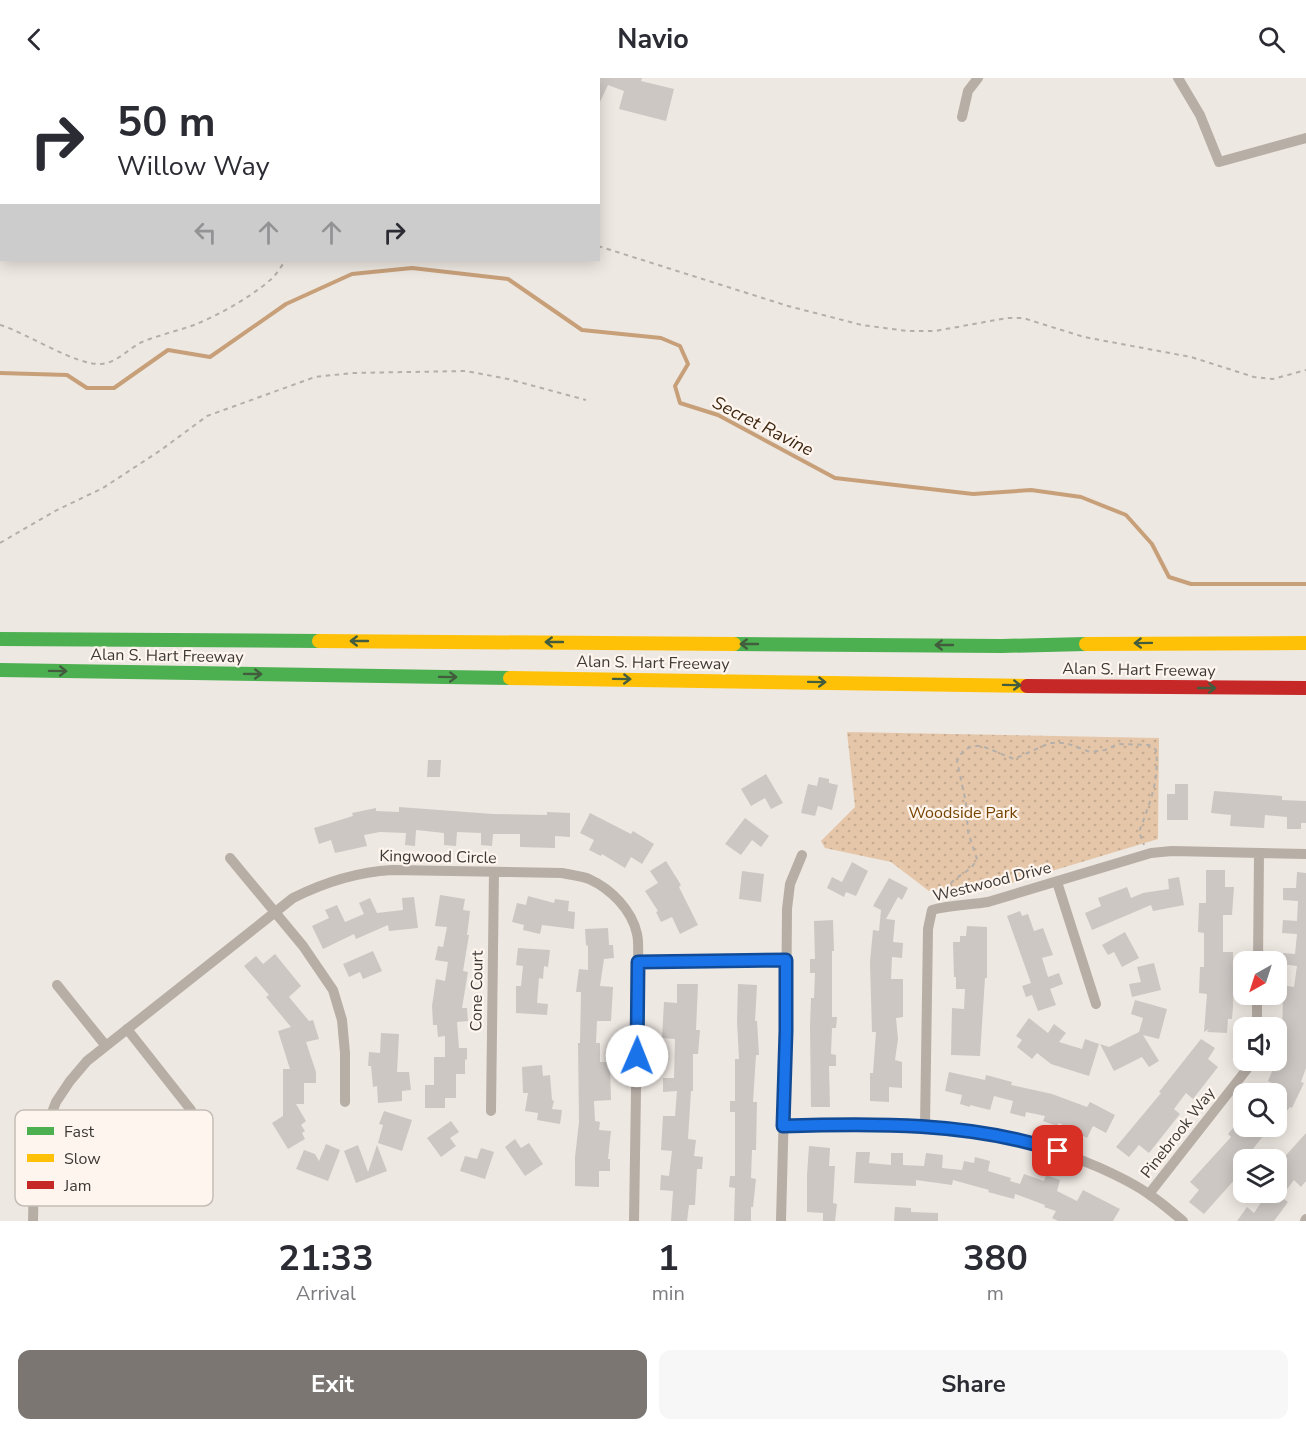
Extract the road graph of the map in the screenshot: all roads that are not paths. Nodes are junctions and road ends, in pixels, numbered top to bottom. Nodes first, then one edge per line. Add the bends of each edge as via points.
1 (978, 78) edge
2 (1178, 78) edge
3 (962, 117) dead end
4 (1306, 138) edge
5 (0, 639) edge
6 (1306, 643) edge
7 (0, 670) edge
8 (1306, 688) edge
9 (1259, 853) junction
10 (1306, 854) edge
11 (802, 855) dead end
12 (230, 858) dead end
13 (494, 872) junction
14 (1057, 882) junction
15 (275, 912) junction
16 (1258, 951) edge
17 (786, 960) junction
18 (638, 962) junction
19 (57, 984) dead end
20 (1096, 1004) dead end
21 (127, 1029) junction
22 (106, 1046) junction
23 (1245, 1071) edge
24 (345, 1102) dead end
25 (53, 1110) edge
26 (191, 1110) dead end
27 (491, 1111) dead end
28 (783, 1126) junction
29 (925, 1126) junction
30 (1149, 1194) junction
31 (33, 1206) edge
32 (33, 1221) edge
33 (634, 1221) edge
34 (781, 1221) edge
35 (1182, 1221) edge

1 - 3 street via 968,91
2 - 4 street via 1200,116 1219,162
6 -> 5 highway, Alan S. Hart Freeway via 1002,646
7 -> 8 highway, Alan S. Hart Freeway
9 - 10 street, Westwood Drive
9 - 14 street, Westwood Drive via 1151,853
9 - 16 street
11 - 17 street via 790,884
12 - 15 street
13 - 15 street, Kingwood Circle via 366,872 321,884
13 - 18 street, Kingwood Circle via 562,873 604,887 630,915 637,933
13 - 27 street, Cone Court
14 - 20 street
14 - 29 street, Westwood Drive via 988,902 932,910 928,929
15 - 21 street, Kingwood Circle
15 - 24 street via 333,990 342,1020
17 - 18 street
17 - 28 street
18 - 33 street, Kingwood Circle
19 - 22 street
21 - 22 street, Kingwood Circle
21 - 26 street
22 - 25 street, Kingwood Circle via 70,1081
23 - 30 street, Pinebrook Way
28 - 29 street
28 - 34 street
29 - 30 street via 1036,1144 1079,1158
30 - 35 street
31 - 32 street, Kingwood Circle

